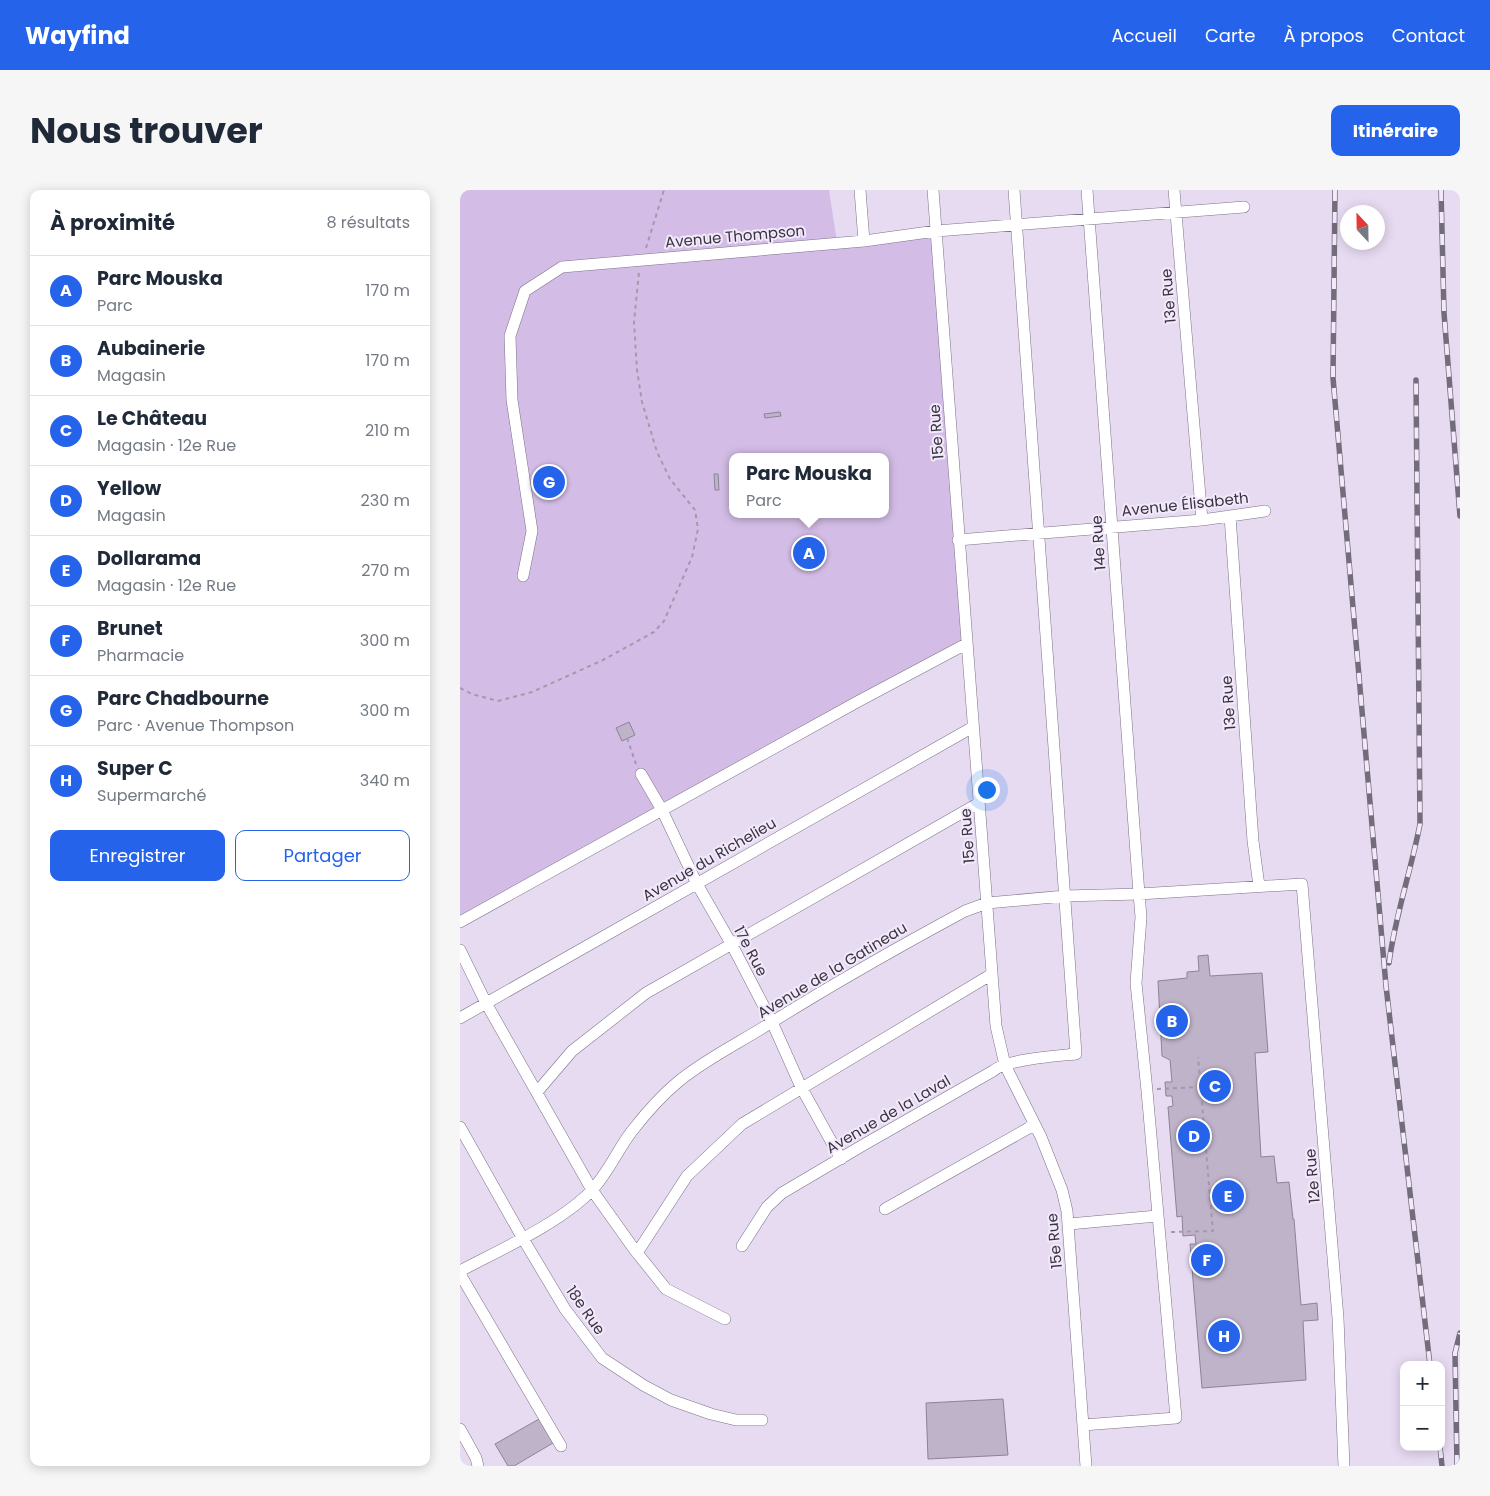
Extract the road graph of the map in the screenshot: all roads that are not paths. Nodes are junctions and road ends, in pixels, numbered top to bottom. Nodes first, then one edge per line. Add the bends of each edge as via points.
1 (860, 190) edge
2 (933, 190) edge
3 (1014, 190) edge
4 (1087, 190) edge
5 (1174, 190) edge
6 (1244, 208) dead end
7 (1176, 212) junction
8 (1089, 219) junction
9 (1016, 224) junction
10 (936, 231) junction
11 (864, 241) junction
12 (1265, 511) dead end
13 (1230, 516) junction
14 (1202, 520) junction
15 (1112, 527) junction
16 (1039, 533) junction
17 (958, 540) junction
18 (523, 576) dead end
19 (966, 644) junction
20 (973, 726) junction
21 (641, 774) dead end
22 (979, 803) junction
23 (662, 810) junction
24 (697, 884) junction
25 (1302, 884) joint
26 (1259, 886) junction
27 (1140, 894) junction
28 (1065, 896) junction
29 (987, 904) junction
30 (460, 922) edge
31 (732, 945) junction
32 (460, 950) edge
33 (992, 974) junction
34 (486, 1003) junction
35 (460, 1018) edge
36 (772, 1022) junction
37 (1005, 1065) junction
38 (801, 1087) junction
39 (536, 1092) junction
40 (1034, 1125) junction
41 (460, 1126) edge
42 (841, 1159) junction
43 (592, 1190) junction
44 (885, 1209) dead end
45 (1157, 1216) junction
46 (1069, 1224) junction
47 (522, 1237) junction
48 (742, 1246) dead end
49 (636, 1253) junction
50 (460, 1273) edge
51 (725, 1318) dead end
52 (762, 1420) dead end
53 (1083, 1425) junction
54 (460, 1429) edge
55 (561, 1446) dead end
56 (478, 1466) edge
57 (1086, 1466) edge
58 (1344, 1466) edge

1 - 11 street
2 - 10 street, 15e Rue
3 - 9 street
4 - 8 street, 14e Rue
5 - 7 street, 13e Rue
6 - 7 street, Avenue Thompson
7 - 8 street, Avenue Thompson
7 - 14 street, 13e Rue
8 - 9 street, Avenue Thompson
8 - 15 street, 14e Rue
9 - 10 street, Avenue Thompson
9 - 16 street
10 - 11 street, Avenue Thompson
10 - 17 street, 15e Rue
11 - 18 street, Avenue Thompson via 562,267 525,291 510,336 512,400 532,531
12 - 13 street, Avenue Élisabeth
13 - 14 street, Avenue Élisabeth
13 - 26 street, 13e Rue
14 - 15 street, Avenue Élisabeth
15 - 16 street, Avenue Élisabeth
15 - 27 street, 14e Rue
16 - 17 street, Avenue Élisabeth
16 - 28 street
17 - 19 street, 15e Rue
19 - 20 street, 15e Rue
19 - 23 street
20 - 22 street, 15e Rue
20 - 24 street, Avenue du Richelieu
21 - 23 street, 17e Rue
22 - 29 street, 15e Rue
22 - 31 street
23 - 24 street, 17e Rue
23 - 30 street
24 - 31 street, 17e Rue
24 - 34 street, Avenue du Richelieu
25 - 26 street, Avenue de la Gatineau
25 - 58 street, 12e Rue via 1338,1318
26 - 27 street, Avenue de la Gatineau
27 - 28 street, Avenue de la Gatineau
27 - 45 street, 14e Rue via 1136,983
28 - 29 street, Avenue de la Gatineau
28 - 37 street, Avenue de la Laval via 1076,1054
29 - 33 street, 15e Rue
29 - 36 street, Avenue de la Gatineau via 965,910 810,997
31 - 36 street, 17e Rue
31 - 39 street via 646,993 572,1052
32 - 34 street
33 - 37 street, 15e Rue via 996,1026
33 - 38 street
34 - 35 street, Avenue du Richelieu
34 - 39 street
36 - 38 street, 17e Rue
36 - 43 street, Avenue de la Gatineau via 704,1063 661,1097 632,1131
37 - 40 street, 15e Rue
37 - 42 street, Avenue de la Laval via 998,1066
38 - 42 street, 17e Rue
38 - 49 street via 742,1124 687,1176
39 - 43 street
40 - 44 street
40 - 46 street, 15e Rue via 1062,1190
41 - 47 street, 18e Rue
42 - 48 street, Avenue de la Laval via 782,1193 767,1207
43 - 47 street, Avenue de la Gatineau via 569,1210
43 - 49 street
45 - 46 street
45 - 53 street, 14e Rue via 1176,1418
46 - 53 street, 15e Rue
47 - 50 street, Avenue de la Gatineau
47 - 52 street, 18e Rue via 565,1310 602,1358 671,1400 736,1420
49 - 51 street via 666,1289
50 - 55 street
53 - 57 street, 15e Rue
54 - 56 street

